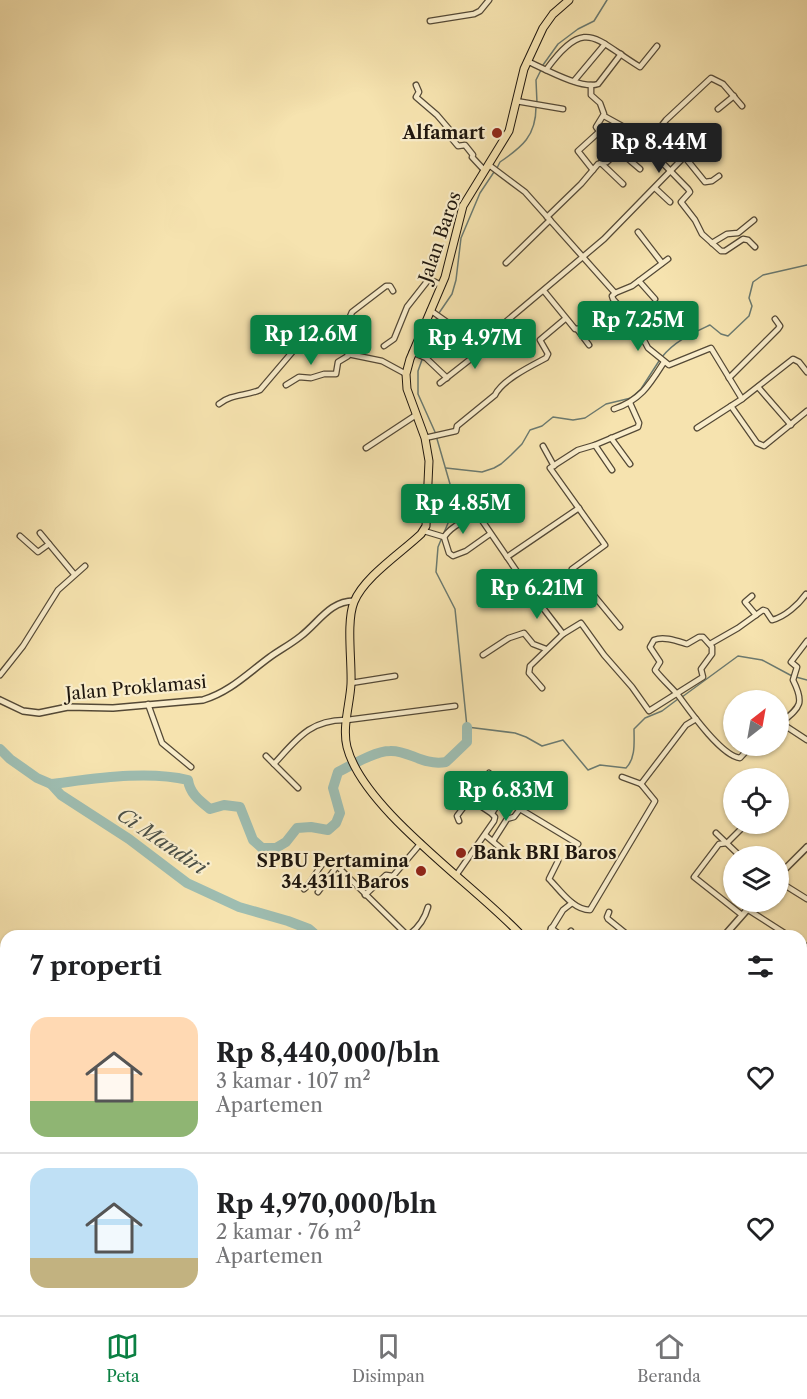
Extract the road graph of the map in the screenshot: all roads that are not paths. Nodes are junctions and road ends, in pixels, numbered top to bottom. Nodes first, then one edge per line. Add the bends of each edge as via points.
1 (489, 0) edge
2 (569, 0) edge
3 (430, 21) dead end
4 (605, 44) junction
5 (657, 46) dead end
6 (621, 54) junction
7 (527, 61) junction
8 (545, 69) junction
9 (574, 81) junction
10 (416, 85) dead end
11 (591, 85) junction
12 (734, 96) junction
13 (516, 101) junction
14 (742, 106) dead end
15 (563, 109) dead end
16 (718, 110) dead end
17 (604, 116) junction
18 (659, 129) junction
19 (599, 131) junction
20 (633, 137) junction
21 (646, 146) junction
22 (619, 151) junction
23 (685, 156) junction
24 (601, 163) junction
25 (489, 168) junction
26 (640, 169) dead end
27 (593, 170) junction
28 (672, 170) junction
29 (719, 176) dead end
30 (623, 184) dead end
31 (655, 188) junction
32 (670, 202) dead end
33 (548, 218) junction
34 (754, 220) dead end
35 (638, 232) dead end
36 (712, 243) junction
37 (755, 247) dead end
38 (583, 256) junction
39 (668, 259) dead end
40 (506, 263) dead end
41 (662, 263) junction
42 (639, 281) junction
43 (441, 285) junction
44 (393, 291) dead end
45 (544, 291) junction
46 (615, 292) junction
47 (655, 300) dead end
48 (432, 312) junction
49 (596, 318) dead end
50 (565, 319) junction
51 (775, 319) dead end
52 (577, 329) junction
53 (481, 341) junction
54 (341, 344) junction
55 (589, 345) dead end
56 (384, 346) dead end
57 (348, 354) junction
58 (418, 354) junction
59 (663, 360) junction
60 (807, 372) edge
61 (406, 374) junction
62 (447, 378) junction
63 (729, 378) junction
64 (440, 383) dead end
65 (286, 385) dead end
66 (758, 387) junction
67 (742, 399) junction
68 (219, 404) dead end
69 (630, 404) junction
70 (731, 406) junction
71 (614, 409) dead end
72 (807, 411) edge
73 (416, 415) junction
74 (791, 425) junction
75 (697, 428) dead end
76 (428, 438) junction
77 (611, 438) junction
78 (595, 445) junction
79 (543, 446) dead end
80 (366, 448) dead end
81 (630, 464) dead end
82 (554, 466) junction
83 (612, 470) dead end
84 (579, 508) junction
85 (424, 531) junction
86 (40, 533) dead end
87 (490, 534) junction
88 (20, 536) dead end
89 (442, 537) junction
90 (49, 544) junction
91 (507, 557) junction
92 (85, 566) dead end
93 (74, 574) junction
94 (806, 594) edge
95 (752, 596) dead end
96 (354, 601) junction
97 (756, 615) junction
98 (620, 627) dead end
99 (563, 633) junction
100 (807, 641) edge
101 (710, 644) junction
102 (546, 649) junction
103 (483, 655) dead end
104 (0, 675) edge
105 (395, 676) dead end
106 (351, 683) junction
107 (542, 688) dead end
108 (678, 696) junction
109 (0, 700) edge
110 (148, 704) junction
111 (455, 706) dead end
112 (789, 716) edge
113 (696, 719) junction
114 (347, 720) junction
115 (789, 729) edge
116 (807, 740) edge
117 (723, 747) edge
118 (266, 756) dead end
119 (274, 765) junction
120 (191, 767) dead end
121 (489, 773) dead end
122 (622, 777) dead end
123 (641, 784) junction
124 (449, 785) dead end
125 (298, 788) dead end
126 (507, 791) dead end
127 (470, 799) junction
128 (492, 813) junction
129 (459, 821) dead end
130 (716, 833) dead end
131 (735, 834) edge
132 (484, 835) junction
133 (493, 841) junction
134 (421, 843) junction
135 (726, 843) junction
136 (578, 844) dead end
137 (729, 846) edge
138 (807, 847) edge
139 (504, 851) dead end
140 (558, 861) dead end
141 (337, 866) junction
142 (789, 866) edge
143 (457, 874) junction
144 (789, 886) edge
145 (304, 889) dead end
146 (318, 892) dead end
147 (365, 895) junction
148 (807, 899) edge
149 (572, 903) junction
150 (428, 907) dead end
151 (609, 912) dead end
152 (744, 912) edge
153 (752, 912) edge
154 (742, 915) junction
155 (551, 928) joint
156 (403, 930) edge
157 (414, 930) edge
158 (516, 930) edge
159 (554, 930) edge
160 (620, 930) edge
161 (729, 930) edge
162 (780, 930) edge

1 - 3 street via 474,14
2 - 7 main road, Jalan Baros via 543,28
4 - 6 street
4 - 8 street via 588,36 578,37
4 - 9 street
5 - 6 street via 642,67
6 - 11 street via 598,84
7 - 8 street
7 - 13 main road, Jalan Baros
8 - 9 street
9 - 11 street
10 - 25 street via 416,97 444,123 458,147 465,145 472,157
11 - 17 street via 591,95 601,105
12 - 14 street
12 - 16 street
12 - 18 street via 711,78
13 - 15 street
13 - 25 main road, Jalan Baros via 508,131
17 - 19 street via 596,127
17 - 20 street via 623,126
18 - 21 street
18 - 23 street
19 - 22 street
19 - 27 street via 578,151
20 - 21 street
20 - 22 street
21 - 28 street
22 - 24 street
22 - 26 street
23 - 28 street
23 - 29 street via 705,182
24 - 27 street
24 - 30 street
25 - 33 street via 525,192
25 - 43 main road, Jalan Baros via 463,206
27 - 33 street
28 - 31 street
28 - 36 street via 690,190 681,202
31 - 32 street
31 - 38 street
33 - 38 street
33 - 40 street
34 - 36 street via 738,233
35 - 41 street
36 - 37 street via 724,252 743,239
38 - 45 street
38 - 46 street
39 - 41 street
41 - 42 street
42 - 46 street
42 - 47 street
43 - 48 main road, Jalan Baros
43 - 56 street via 429,279 407,307 394,339
44 - 54 street via 386,286 352,312
45 - 50 street
45 - 53 street
46 - 59 street via 613,298 636,325 648,348
48 - 53 street
48 - 58 main road, Jalan Baros
49 - 52 street
50 - 52 street
50 - 76 street via 540,340 548,354 546,358 499,388 456,431
51 - 63 street via 778,329
52 - 55 street
53 - 62 street via 477,354
54 - 57 street
54 - 68 street via 330,344 310,330 260,390 232,396
57 - 61 street via 382,361
57 - 65 street via 338,362 336,374 299,377
58 - 61 main road, Jalan Baros
58 - 62 street
59 - 63 street via 671,364 710,348
59 - 69 street via 644,391
60 - 66 street via 793,359
61 - 73 main road, Jalan Baros
62 - 64 street
63 - 67 street
66 - 67 street
66 - 74 street
67 - 70 street
69 - 71 street
69 - 77 street via 640,425
70 - 74 street via 760,445 768,444
70 - 75 street
72 - 74 street
73 - 76 main road, Jalan Baros
73 - 80 street
76 - 85 main road, Jalan Baros
77 - 78 street
77 - 81 street
78 - 82 street via 578,450
78 - 83 street
79 - 82 street
82 - 84 street via 550,468
84 - 91 street
84 - 98 street via 605,545 572,569
85 - 89 street
85 - 96 main road via 369,581
86 - 90 street
87 - 89 street via 477,518 453,527
87 - 89 street via 453,556
87 - 91 street
88 - 90 street via 39,552
90 - 93 street
91 - 99 street
92 - 93 street
93 - 104 street via 53,596
94 - 97 street via 775,620 765,610
95 - 97 street via 745,602
96 - 106 main road
96 - 110 street, Jalan Proklamasi via 336,604 300,636 214,697
97 - 101 street
99 - 102 street
99 - 108 street via 581,623 649,711
100 - 112 street via 791,662 797,667 793,680 800,704
101 - 108 street via 712,654 700,669 703,677
101 - 108 street via 702,636 687,644 660,637 652,642 651,651 660,660 656,672
102 - 103 street via 533,644 524,633
102 - 107 street via 529,668
105 - 106 street
106 - 114 main road
108 - 113 street
109 - 110 street, Jalan Proklamasi via 31,713 68,707
110 - 120 street via 162,743
111 - 114 street
113 - 117 street
113 - 123 street via 686,725
114 - 119 street via 315,725
114 - 134 main road via 346,744 359,776
115 - 116 street
118 - 119 street
119 - 125 street
121 - 127 street
122 - 123 street
123 - 149 street via 655,801 627,850 590,910
124 - 127 street
126 - 128 street
127 - 128 street
127 - 129 street via 457,818
128 - 132 street via 494,821
130 - 135 street
131 - 135 street
132 - 133 street
132 - 143 street
133 - 136 street via 506,820 521,809
133 - 139 street
134 - 143 main road
134 - 147 street via 393,876 386,875
135 - 137 street
135 - 154 street via 719,844 694,877
138 - 142 street
140 - 149 street via 549,879
141 - 145 street via 325,861
141 - 146 street
141 - 147 street
143 - 158 main road
144 - 148 street
147 - 156 street
149 - 155 street
150 - 157 street
151 - 160 street via 608,920
152 - 154 street
153 - 162 street
154 - 161 street
155 - 159 street

